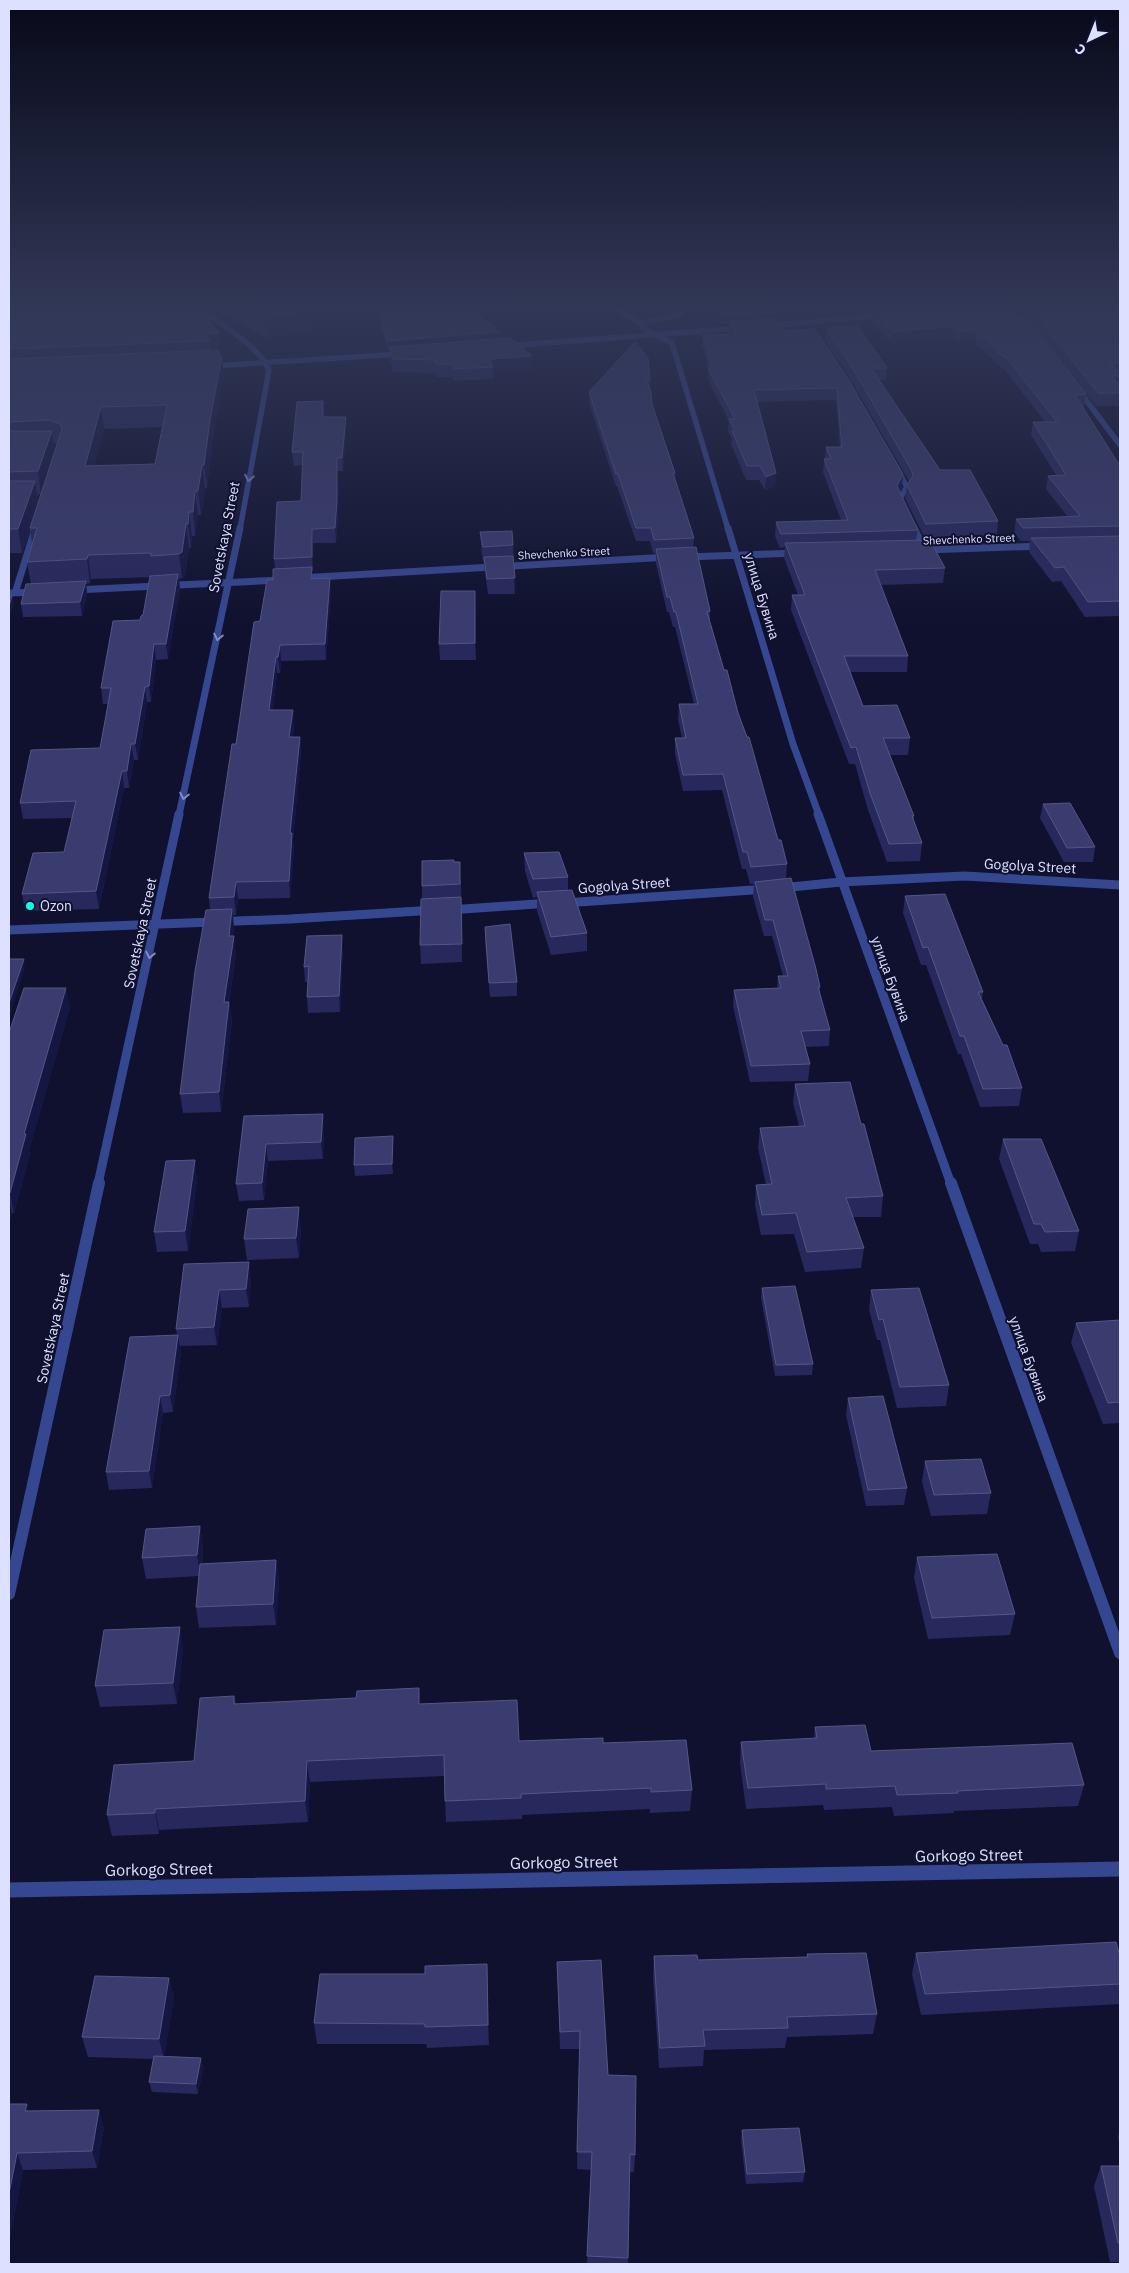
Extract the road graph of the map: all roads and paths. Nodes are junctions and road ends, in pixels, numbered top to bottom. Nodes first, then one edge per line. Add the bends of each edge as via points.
1 (261, 413) edge
2 (693, 413) edge
3 (1096, 413) edge
4 (1120, 445) edge
5 (893, 462) edge
6 (39, 518) edge
7 (1052, 546) edge
8 (916, 550) edge
9 (925, 550) junction
10 (801, 552) edge
11 (734, 554) junction
12 (286, 579) edge
13 (296, 579) edge
14 (230, 582) junction
15 (72, 590) edge
16 (43, 591) edge
17 (12, 593) edge
18 (841, 882) junction
19 (1120, 885) edge
20 (156, 924) junction
21 (9, 930) edge
22 (9, 1594) edge
23 (1120, 1653) edge
24 (1120, 1870) edge
25 (9, 1890) edge

1 -> 14 street, Sovetskaya Street
2 - 11 street, улица Бувина
3 - 4 street
5 - 9 street via 907,487 900,498
6 - 17 street
7 - 9 street, Shevchenko Street
8 - 9 street, Shevchenko Street
10 - 11 street, Shevchenko Street
11 - 13 street, Shevchenko Street
11 - 18 street, улица Бувина via 793,744
12 - 14 street
14 - 15 street
14 -> 20 street, Sovetskaya Street
16 - 17 street
18 - 19 street, Gogolya Street via 964,876
18 - 20 street, Gogolya Street via 732,892
18 - 23 street, улица Бувина
20 - 21 street, Gogolya Street
20 -> 22 street, Sovetskaya Street
24 - 25 street, Gorkogo Street

